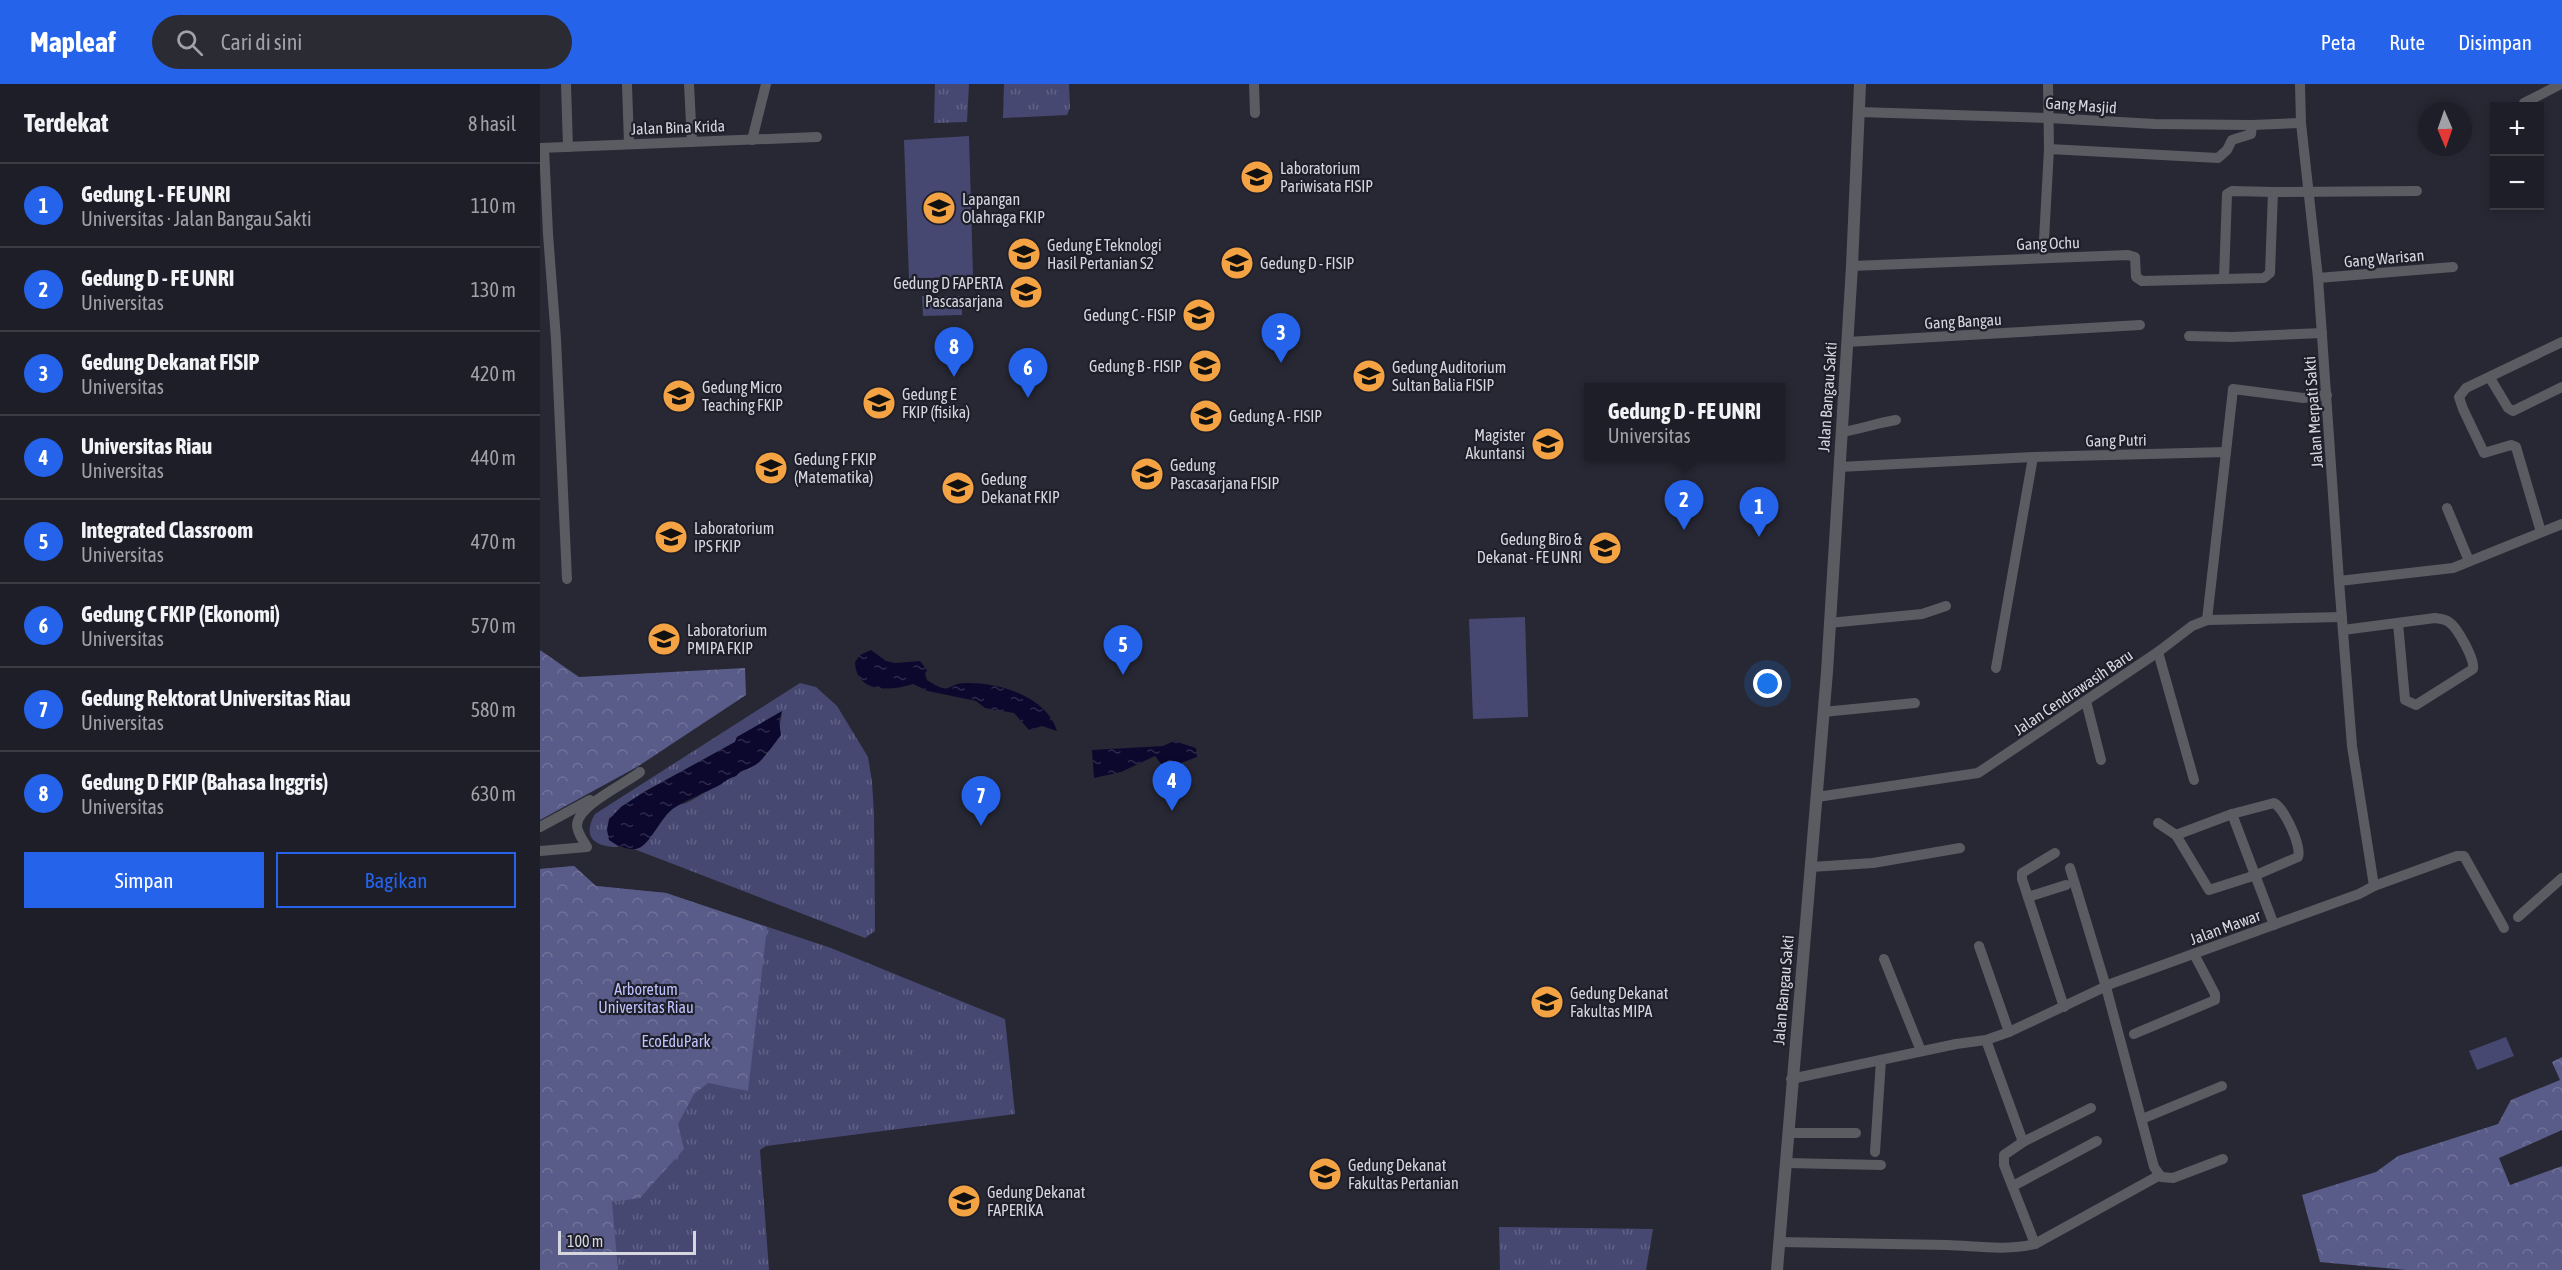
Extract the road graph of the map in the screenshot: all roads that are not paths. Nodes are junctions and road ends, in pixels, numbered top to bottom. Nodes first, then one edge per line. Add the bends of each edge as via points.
1 (566, 84) edge
2 (627, 84) edge
3 (689, 84) edge
4 (766, 84) edge
5 (1254, 84) edge
6 (1860, 84) edge
7 (2048, 84) edge
8 (2300, 84) edge
9 (2561, 84) edge
10 (2526, 102) edge
11 (1859, 112) junction
12 (1255, 113) dead end
13 (2049, 118) junction
14 (2301, 123) junction
15 (2252, 125) junction
16 (817, 137) dead end
17 (752, 140) junction
18 (692, 142) junction
19 (629, 144) junction
20 (568, 147) junction
21 (542, 148) edge
22 (2049, 149) junction
23 (2417, 191) dead end
24 (2273, 192) junction
25 (2308, 192) junction
26 (2043, 258) junction
27 (545, 260) edge
28 (1852, 266) junction
29 (2453, 267) dead end
30 (2318, 278) junction
31 (2224, 279) junction
32 (2140, 325) dead end
33 (2322, 333) junction
34 (2189, 336) dead end
35 (1847, 342) junction
36 (2562, 342) edge
37 (2490, 378) junction
38 (2562, 387) edge
39 (2327, 395) junction
40 (1896, 420) dead end
41 (1842, 432) junction
42 (2226, 452) junction
43 (2033, 457) junction
44 (1839, 467) junction
45 (2447, 508) dead end
46 (2562, 524) edge
47 (2541, 531) junction
48 (2469, 561) junction
49 (567, 579) dead end
50 (2339, 581) junction
51 (1946, 606) dead end
52 (2342, 617) junction
53 (2207, 620) junction
54 (1829, 623) junction
55 (2398, 623) junction
56 (2343, 630) junction
57 (2158, 652) junction
58 (1996, 669) dead end
59 (2086, 701) junction
60 (1915, 704) dead end
61 (1823, 712) junction
62 (2101, 760) dead end
63 (2194, 780) dead end
64 (1817, 796) junction
65 (2232, 814) junction
66 (2158, 823) dead end
67 (540, 827) edge
68 (2176, 835) junction
69 (1960, 848) dead end
70 (540, 852) edge
71 (2055, 853) dead end
72 (1810, 867) junction
73 (2070, 868) dead end
74 (2256, 875) junction
75 (2562, 878) edge
76 (2066, 885) dead end
77 (2374, 886) junction
78 (2028, 897) junction
79 (2518, 917) dead end
80 (2274, 925) junction
81 (2504, 928) dead end
82 (1979, 946) dead end
83 (2194, 954) junction
84 (1884, 959) dead end
85 (2106, 987) junction
86 (2064, 1006) junction
87 (2009, 1032) junction
88 (2134, 1034) dead end
89 (1986, 1040) junction
90 (1921, 1051) junction
91 (1881, 1060) junction
92 (1791, 1079) junction
93 (2222, 1086) dead end
94 (2091, 1108) dead end
95 (2142, 1119) junction
96 (1789, 1133) junction
97 (1856, 1133) dead end
98 (2097, 1141) dead end
99 (2023, 1142) junction
100 (1875, 1152) dead end
101 (2223, 1159) dead end
102 (1786, 1163) junction
103 (1881, 1165) dead end
104 (2160, 1175) junction
105 (2013, 1186) junction
106 (1779, 1242) junction
107 (2035, 1244) junction
108 (1777, 1270) edge

1 - 20 street
2 - 19 street
3 - 18 street
4 - 17 street
5 - 12 street
6 - 11 street, Jalan Bangau Sakti
7 - 13 street
8 - 14 street, Jalan Merpati Sakti
9 - 10 street
11 - 13 street, Gang Masjid
11 - 28 street, Jalan Bangau Sakti
13 - 15 street, Gang Masjid via 2105,123
13 - 22 street
14 - 15 street, Gang Masjid
14 - 25 street, Jalan Merpati Sakti
15 - 22 street via 2251,134 2232,140 2218,158
16 - 17 street, Jalan Bina Krida
17 - 18 street, Jalan Bina Krida
18 - 19 street, Jalan Bina Krida
19 - 20 street, Jalan Bina Krida
20 - 21 street, Jalan Bina Krida
21 - 27 street
22 - 26 street
23 - 25 street
24 - 25 street
24 - 31 street via 2268,277
24 - 31 street via 2227,194
25 - 30 street, Jalan Merpati Sakti
26 - 28 street, Gang Ochu
26 - 31 street, Gang Ochu via 2128,255 2135,257 2136,277 2142,281
27 - 49 street via 556,339
28 - 35 street, Jalan Bangau Sakti
29 - 30 street, Gang Warisan
30 - 33 street, Jalan Merpati Sakti
32 - 35 street, Gang Bangau
33 - 34 street
33 - 39 street, Jalan Merpati Sakti
35 - 41 street, Jalan Bangau Sakti
36 - 37 street
37 - 38 street via 2513,411
37 - 47 street via 2460,394 2463,409 2481,451 2516,447
39 - 42 street via 2303,398 2233,389
39 - 50 street, Jalan Merpati Sakti
40 - 41 street
41 - 44 street, Jalan Bangau Sakti
42 - 43 street, Gang Putri
42 - 53 street
43 - 44 street, Gang Putri
43 - 58 street
44 - 54 street, Jalan Bangau Sakti
45 - 48 street
46 - 47 street
47 - 48 street
48 - 50 street via 2431,572
50 - 52 street
51 - 54 street via 1922,614
52 - 53 street, Jalan Cendrawasih Baru
52 - 56 street
53 - 57 street, Jalan Cendrawasih Baru via 2192,626
54 - 61 street, Jalan Bangau Sakti
55 - 55 street via 2435,618 2452,624 2474,663 2473,669 2416,705 2405,700
55 - 56 street
56 - 77 street via 2352,746
57 - 59 street, Jalan Cendrawasih Baru
57 - 63 street
59 - 62 street
59 - 64 street, Jalan Cendrawasih Baru via 1978,772
60 - 61 street
61 - 64 street, Jalan Bangau Sakti
64 - 72 street, Jalan Bangau Sakti
65 - 68 street
65 - 74 street
65 - 74 street via 2277,804 2300,848 2296,859
66 - 68 street
67 - 70 street via 640,772 581,814 578,829 586,847
68 - 74 street via 2209,890
69 - 72 street via 1873,863
71 - 78 street via 2022,873
72 - 92 street, Jalan Bangau Sakti
73 - 85 street
74 - 80 street
75 - 79 street
76 - 78 street
77 - 80 street, Jalan Mawar
77 - 81 street, Jalan Mawar via 2464,856
78 - 86 street
80 - 83 street, Jalan Mawar
82 - 87 street
83 - 85 street, Jalan Mawar
83 - 88 street via 2215,1000
84 - 90 street
85 - 86 street, Jalan Mawar
85 - 95 street
86 - 87 street, Jalan Mawar
87 - 89 street, Jalan Mawar
89 - 90 street, Jalan Mawar
89 - 99 street
90 - 91 street, Jalan Mawar
91 - 92 street, Jalan Mawar
91 - 100 street
92 - 96 street, Jalan Bangau Sakti
93 - 95 street
94 - 99 street
95 - 104 street via 2154,1167
96 - 97 street
96 - 102 street, Jalan Bangau Sakti
98 - 105 street
99 - 105 street via 2003,1157
101 - 104 street via 2173,1178
102 - 103 street
102 - 106 street, Jalan Bangau Sakti
104 - 107 street
105 - 107 street
106 - 107 street via 1984,1249
106 - 108 street, Jalan Bangau Sakti

